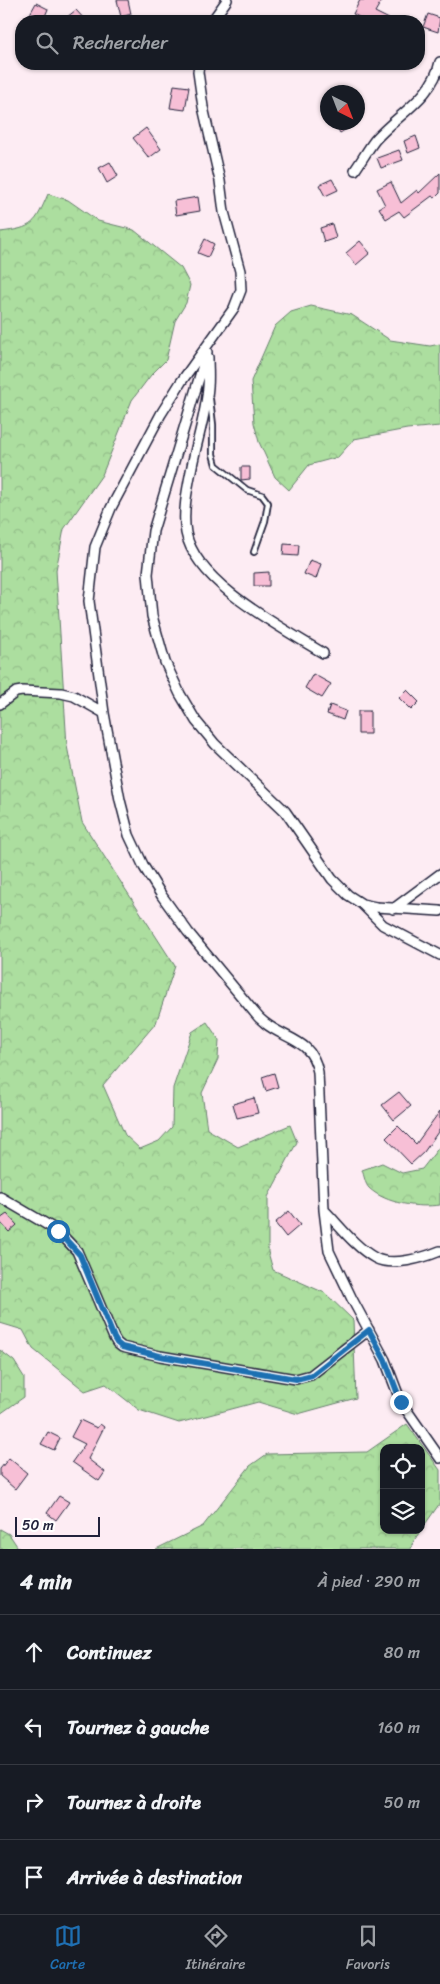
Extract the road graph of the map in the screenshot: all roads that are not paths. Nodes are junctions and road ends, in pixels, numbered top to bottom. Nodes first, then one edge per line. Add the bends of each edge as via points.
1 (227, 0) edge
2 (216, 15) edge
3 (440, 62) edge
4 (198, 70) edge
5 (355, 170) dead end
6 (208, 347) junction
7 (208, 388) junction
8 (254, 552) dead end
9 (323, 653) dead end
10 (0, 704) edge
11 (104, 713) junction
12 (440, 874) edge
13 (362, 904) junction
14 (393, 908) junction
15 (440, 911) edge
16 (440, 955) edge
17 (0, 1197) edge
18 (324, 1210) junction
19 (440, 1251) edge
20 (369, 1330) junction
21 (440, 1458) edge

1 - 2 street
3 - 5 street via 428,89 375,140
4 - 6 street via 224,212 240,271 241,290 234,308
6 - 7 street
6 - 11 street via 161,414 111,508 95,548 90,601
6 - 13 street via 152,531 148,574 152,616 165,662 196,721 215,744 285,811 332,879 348,896
7 - 8 lane via 216,466 268,503
7 - 9 street via 186,506 186,533 192,549 224,589
10 - 11 street via 22,690 61,693 74,696
11 - 18 street via 125,822 144,867 188,932 254,1012 265,1023 299,1042 316,1062
12 - 14 street
13 - 14 street
13 - 16 street via 383,925
14 - 15 street
17 - 20 street via 58,1231 77,1251 114,1338 122,1347 296,1379 312,1375
18 - 19 street via 376,1258 397,1261
18 - 20 street via 329,1251
20 - 21 street via 401,1402

